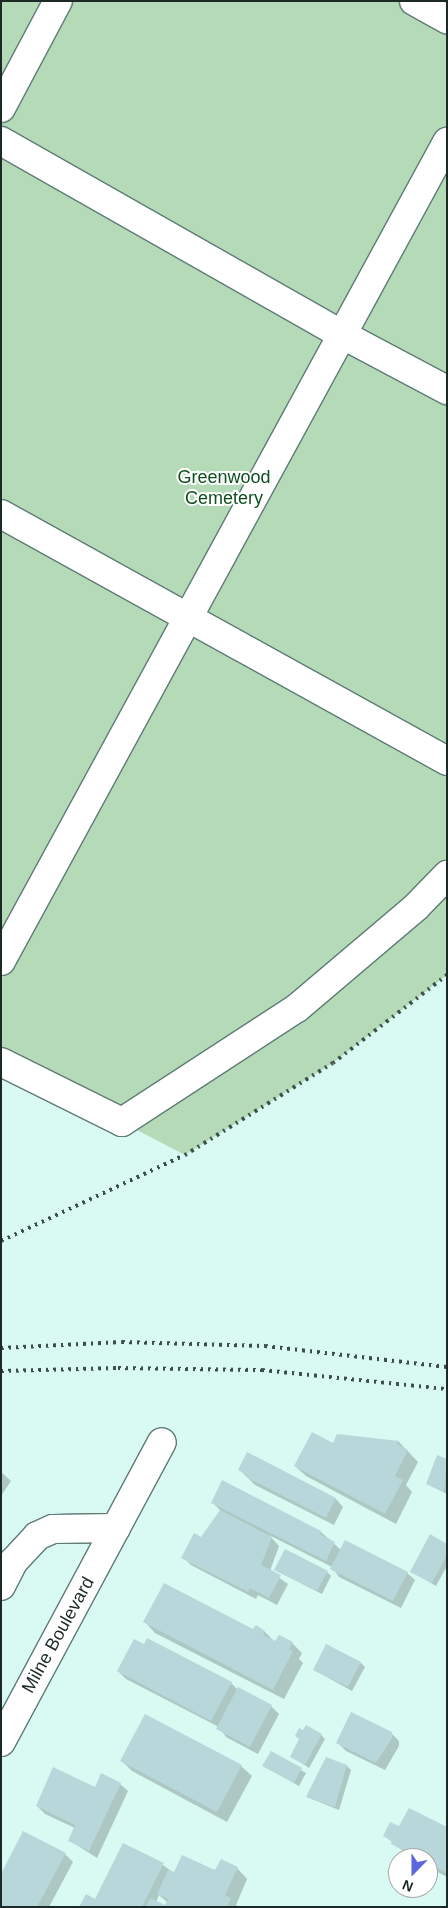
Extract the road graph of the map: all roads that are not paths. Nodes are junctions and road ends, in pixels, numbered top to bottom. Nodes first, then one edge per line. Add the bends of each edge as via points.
1 (58, 1) edge
2 (414, 1) edge
3 (447, 19) edge
4 (1, 108) edge
5 (1, 141) edge
6 (447, 142) edge
7 (343, 336) junction
8 (447, 390) edge
9 (1, 514) edge
10 (191, 618) junction
11 (447, 761) edge
12 (447, 875) edge
13 (1, 961) edge
14 (1, 1062) edge
15 (162, 1442) dead end
16 (116, 1528) junction
17 (1, 1586) edge
18 (1, 1742) edge

1 - 4 street
2 - 3 street
5 - 7 street
6 - 7 street
7 - 8 street
7 - 10 street
9 - 10 street
10 - 11 street
10 - 13 street
12 - 14 street via 416,907 297,1008 122,1122
15 - 16 street, Milne Boulevard
16 - 17 street via 52,1528 37,1536 14,1562
16 - 18 street, Milne Boulevard

